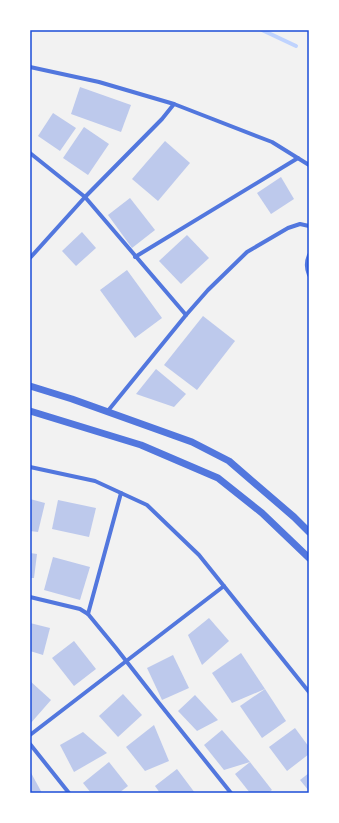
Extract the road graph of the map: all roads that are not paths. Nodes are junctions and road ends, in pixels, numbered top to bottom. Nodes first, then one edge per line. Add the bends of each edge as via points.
1 (30, 67) edge
2 (174, 104) junction
3 (30, 153) edge
4 (298, 158) junction
5 (309, 165) edge
6 (85, 197) junction
7 (309, 226) edge
8 (309, 255) edge
9 (135, 256) junction
10 (30, 258) edge
11 (309, 275) edge
12 (186, 315) junction
13 (30, 386) edge
14 (30, 411) edge
15 (107, 412) junction
16 (30, 467) edge
17 (121, 493) junction
18 (309, 532) edge
19 (309, 558) edge
20 (224, 586) junction
21 (30, 597) edge
22 (88, 614) junction
23 (127, 661) junction
24 (309, 692) edge
25 (30, 736) edge
26 (30, 744) edge
27 (69, 793) edge
28 (231, 793) edge

1 - 2 street via 99,82
2 - 4 street via 272,142
2 - 6 street
3 - 6 street
4 - 5 street
4 - 9 street
6 - 9 street
6 - 10 street
7 - 12 street via 300,224 288,228 246,252
8 - 11 street via 306,262
9 - 12 street
12 - 15 street
13 - 15 street
14 - 19 street via 141,445 218,478 262,513
15 - 18 street via 192,442 229,461
16 - 17 street via 95,481
17 - 20 street via 147,505 199,555
17 - 22 street
20 - 23 street
20 - 24 street
21 - 22 street via 80,609
22 - 23 street
23 - 25 street
23 - 28 street
26 - 27 street

